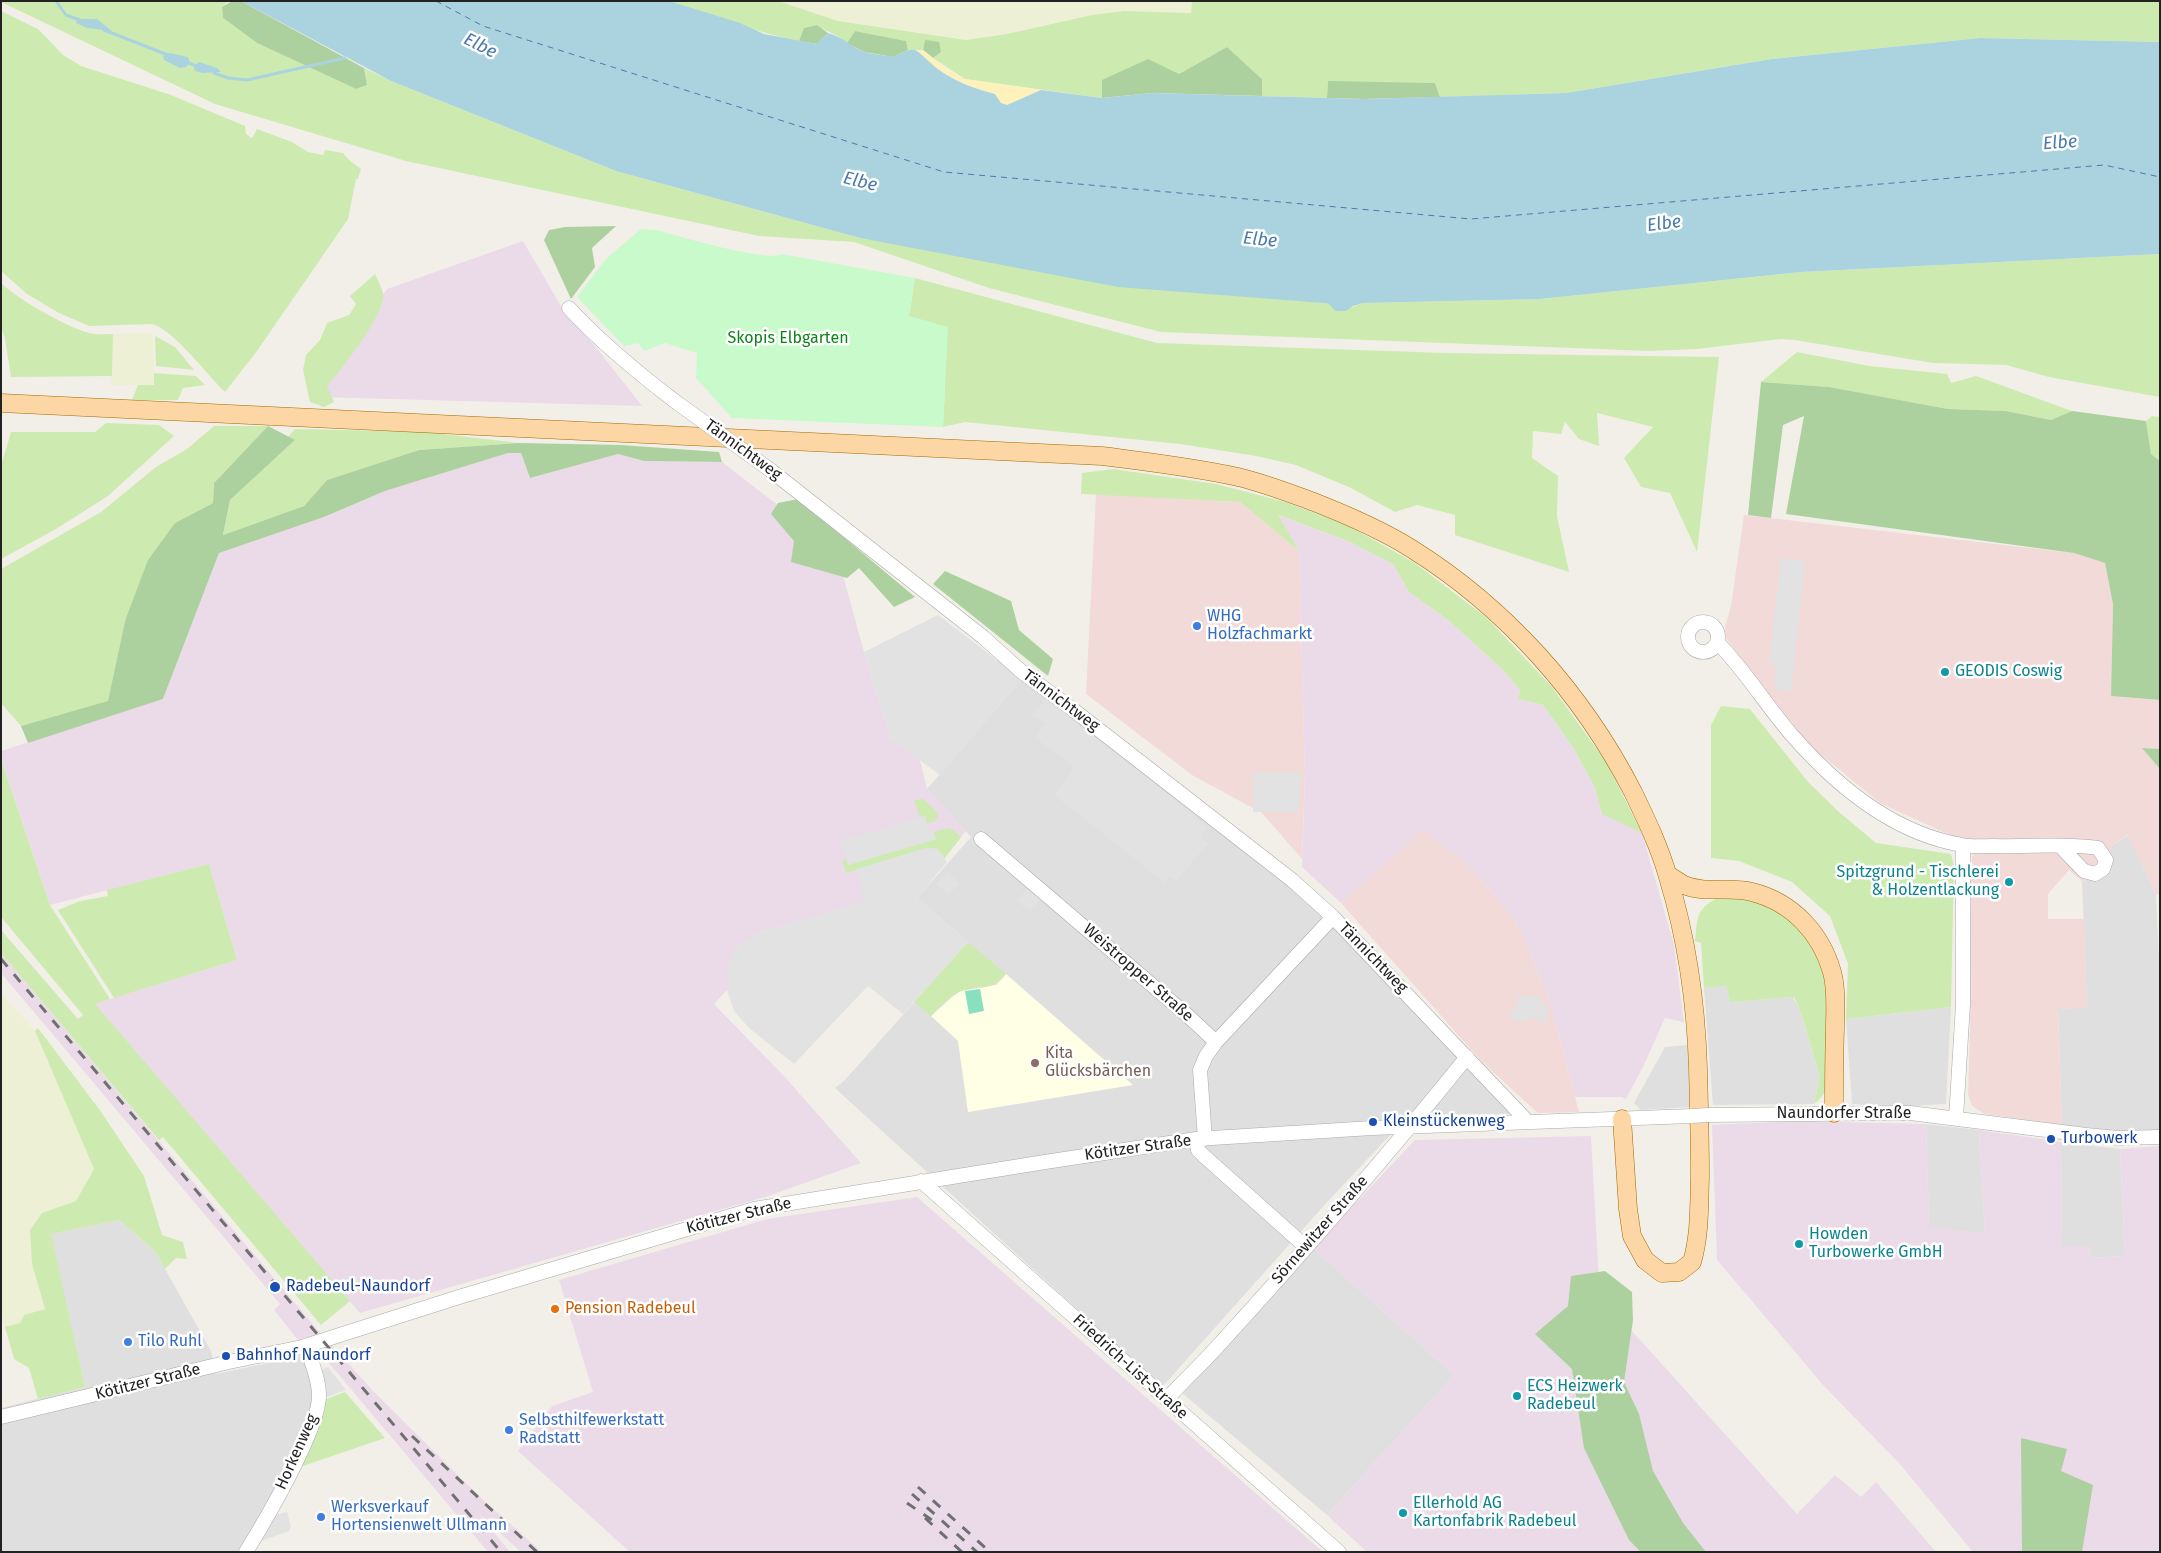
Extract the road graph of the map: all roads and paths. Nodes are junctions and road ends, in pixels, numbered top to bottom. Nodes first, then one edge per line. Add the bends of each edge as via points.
1 (569, 308) dead end
2 (4, 403) edge
3 (1717, 642) dead end
4 (981, 839) dead end
5 (1963, 846) junction
6 (2060, 846) dead end
7 (1668, 875) junction
8 (1333, 918) junction
9 (1216, 1042) junction
10 (1467, 1057) junction
11 (1834, 1114) junction
12 (1956, 1118) junction
13 (1622, 1119) junction
14 (1528, 1122) junction
15 (1409, 1128) junction
16 (2160, 1137) edge
17 (1201, 1139) junction
18 (921, 1181) junction
19 (1306, 1248) junction
20 (306, 1346) junction
21 (1167, 1399) junction
22 (1, 1417) edge
23 (246, 1552) edge
24 (1340, 1552) edge

1 - 8 street, Tännichtweg, bridge via 641,376 769,469 1022,672 1292,880
2 - 7 main road via 1102,456 1239,477 1341,513 1411,548 1470,590 1528,643 1578,701 1615,757 1645,817
3 - 5 street via 1735,660 1791,734 1858,800 1889,820
4 - 9 street, Weistropper Straße
5 - 6 street
5 - 12 street via 1964,1004
7 - 11 main road via 1685,885 1705,890 1733,889 1770,898 1805,922 1821,944 1832,973 1835,1003
7 - 13 main road via 1691,973 1697,1040 1699,1222 1692,1262 1679,1272 1662,1273 1644,1260 1632,1236
8 - 9 street
8 - 10 street, Tännichtweg
9 - 17 street via 1200,1070
10 - 14 street, Tännichtweg
10 - 15 street, Sörnewitzer Straße
11 - 12 street, Naundorfer Straße
11 - 13 street, Naundorfer Straße, bridge via 1708,1114
12 - 16 street, Naundorfer Straße via 2118,1138
13 - 14 street, Naundorfer Straße
14 - 15 street, Kötitzer Straße
15 - 17 street, Kötitzer Straße
15 - 19 street, Sörnewitzer Straße
17 - 18 street, Kötitzer Straße
17 - 19 street via 1198,1150
18 - 20 street, Kötitzer Straße via 754,1209
18 - 21 street, Friedrich-List-Straße
19 - 21 street, Sörnewitzer Straße
20 - 22 street, Kötitzer Straße
20 - 23 street, Horkenweg via 320,1396 313,1424
21 - 24 street, Friedrich-List-Straße

